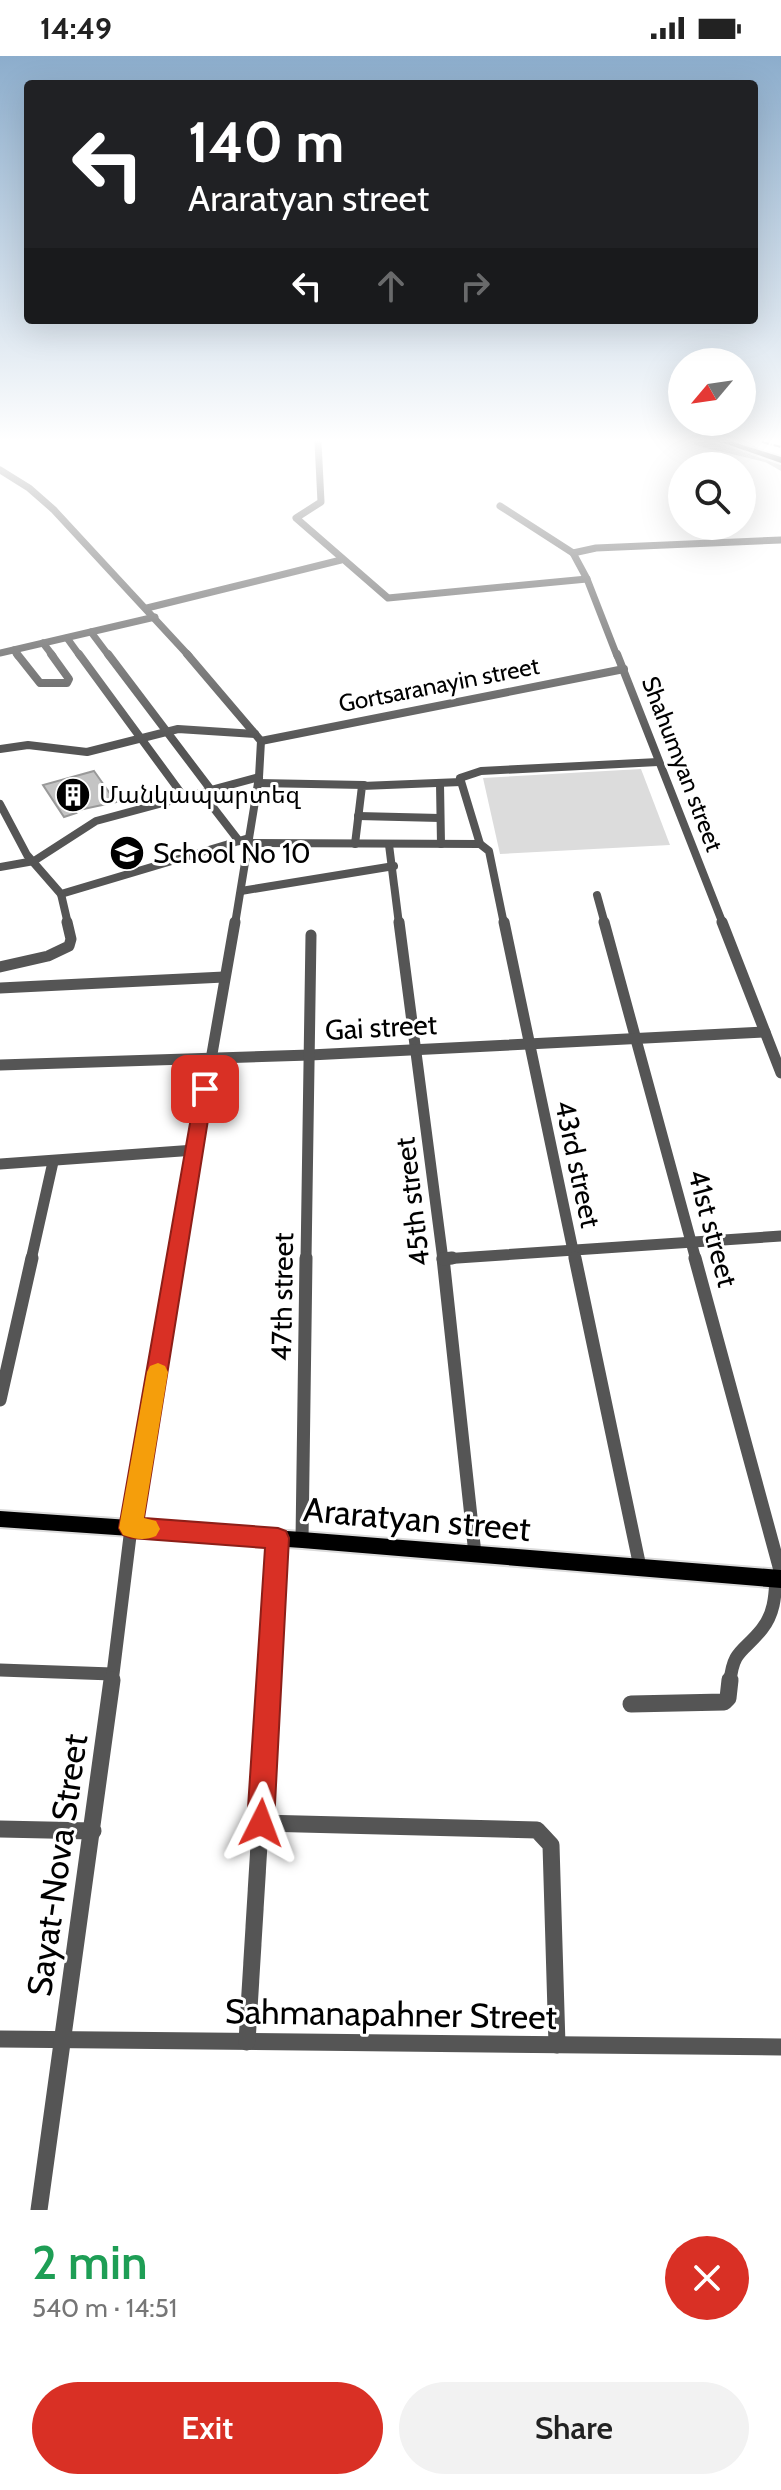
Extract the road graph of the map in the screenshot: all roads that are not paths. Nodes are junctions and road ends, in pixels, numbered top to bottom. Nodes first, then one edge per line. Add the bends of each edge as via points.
1 (85, 543) edge
2 (322, 543) edge
3 (557, 543) edge
4 (723, 543) edge
5 (573, 553) junction
6 (341, 560) junction
7 (587, 579) junction
8 (147, 608) junction
9 (155, 617) junction
10 (91, 632) junction
11 (67, 638) junction
12 (43, 643) junction
13 (14, 650) junction
14 (0, 653) edge
15 (624, 669) junction
16 (132, 686) junction
17 (107, 692) junction
18 (167, 732) junction
19 (258, 738) junction
20 (142, 740) junction
21 (0, 749) edge
22 (658, 762) junction
23 (259, 780) junction
24 (460, 780) junction
25 (440, 784) junction
26 (364, 785) junction
27 (206, 791) junction
28 (184, 797) junction
29 (0, 804) edge
30 (358, 816) junction
31 (440, 818) junction
32 (245, 841) junction
33 (355, 844) junction
34 (441, 844) junction
35 (480, 844) junction
36 (389, 845) junction
37 (34, 861) junction
38 (394, 866) junction
39 (0, 867) edge
40 (241, 891) junction
41 (61, 894) junction
42 (597, 895) dead end
43 (311, 935) dead end
44 (0, 967) edge
45 (224, 977) junction
46 (0, 988) edge
47 (765, 1032) junction
48 (635, 1038) junction
49 (528, 1044) junction
50 (417, 1048) junction
51 (310, 1055) junction
52 (209, 1059) junction
53 (0, 1065) edge
54 (781, 1073) edge
55 (195, 1150) junction
56 (53, 1162) junction
57 (0, 1164) edge
58 (781, 1236) edge
59 (693, 1243) junction
60 (572, 1252) junction
61 (443, 1259) junction
62 (1, 1396) edge
63 (0, 1519) edge
64 (131, 1528) junction
65 (278, 1538) junction
66 (302, 1540) junction
67 (475, 1554) junction
68 (640, 1567) junction
69 (779, 1577) edge
70 (0, 1670) edge
71 (112, 1674) junction
72 (631, 1704) dead end
73 (261, 1823) junction
74 (0, 1829) edge
75 (93, 1831) junction
76 (0, 2039) edge
77 (63, 2041) junction
78 (247, 2042) junction
79 (557, 2045) junction
80 (781, 2047) edge
81 (39, 2210) edge

1 - 8 street
2 - 6 street
3 - 5 street, Shahumyan street
4 - 5 street
5 - 7 street, Shahumyan street
6 - 7 street via 388,598
6 - 8 street
7 - 15 street, Shahumyan street
8 - 9 street
9 - 10 street
9 - 19 street
10 - 11 street
10 - 16 street
11 - 12 street
11 - 17 street
12 - 13 street
12 - 13 street via 67,683 39,685
13 - 14 street
15 - 19 street, Gortsaranayin street
15 - 22 street, Shahumyan street
16 - 17 street
16 - 18 street
17 - 20 street
18 - 19 street, Gortsaranayin street via 193,729
18 - 20 street, Gortsaranayin street
18 - 27 street
19 - 23 street
20 - 21 street, Gortsaranayin street via 77,753 28,745
20 - 28 street
22 - 24 street via 481,771
22 - 47 street, Shahumyan street
23 - 26 street
23 - 27 street
23 - 32 street
24 - 25 street
24 - 35 street, 43rd street
25 - 26 street
25 - 31 street
26 - 30 street
27 - 28 street
27 - 32 street
28 - 37 street via 96,821
29 - 37 street
30 - 31 street
30 - 33 street
31 - 34 street
32 - 33 street
32 - 40 street
32 - 41 street
33 - 36 street
34 - 35 street
34 - 36 street
35 - 49 street, 43rd street via 489,851
36 - 38 street, 45th street
37 - 39 street
37 - 41 street
38 - 40 street
38 - 50 street, 45th street
40 - 45 street
41 - 44 street via 69,946
42 - 48 street, 41st street
43 - 51 street, 47th street
45 - 46 street
45 - 52 street
47 - 48 street, Gai street
47 - 54 street, Shahumyan street
48 - 49 street, Gai street
48 - 59 street, 41st street
49 - 50 street, Gai street
49 - 60 street, 43rd street
50 - 51 street, Gai street
50 - 61 street, 45th street
51 - 52 street, Gai street
51 - 66 street, 47th street
52 - 53 street, Gai street
52 - 55 street
55 - 56 street
55 - 64 street
56 - 57 street
56 - 62 street
58 - 59 street
59 - 60 street
59 - 69 street, 41st street
60 - 61 street
60 - 68 street, 43rd street
61 - 67 street, 45th street
63 - 64 main road, Araratyan street
64 - 65 main road, Araratyan street
64 - 71 street, Sayat-Nova Street
65 - 66 main road, Araratyan street
65 - 73 street
66 - 67 main road, Araratyan street
67 - 68 main road, Araratyan street
68 - 69 main road, Araratyan street
69 - 72 street via 764,1627 732,1660 724,1702
70 - 71 street
71 - 75 street, Sayat-Nova Street
73 - 78 street
73 - 79 street via 537,1830 551,1845
74 - 75 street
75 - 77 street, Sayat-Nova Street
76 - 77 street, Sahmanapahner Street
77 - 78 street, Sahmanapahner Street
77 - 81 street, Sayat-Nova Street
78 - 79 street, Sahmanapahner Street
79 - 80 street, Sahmanapahner Street

